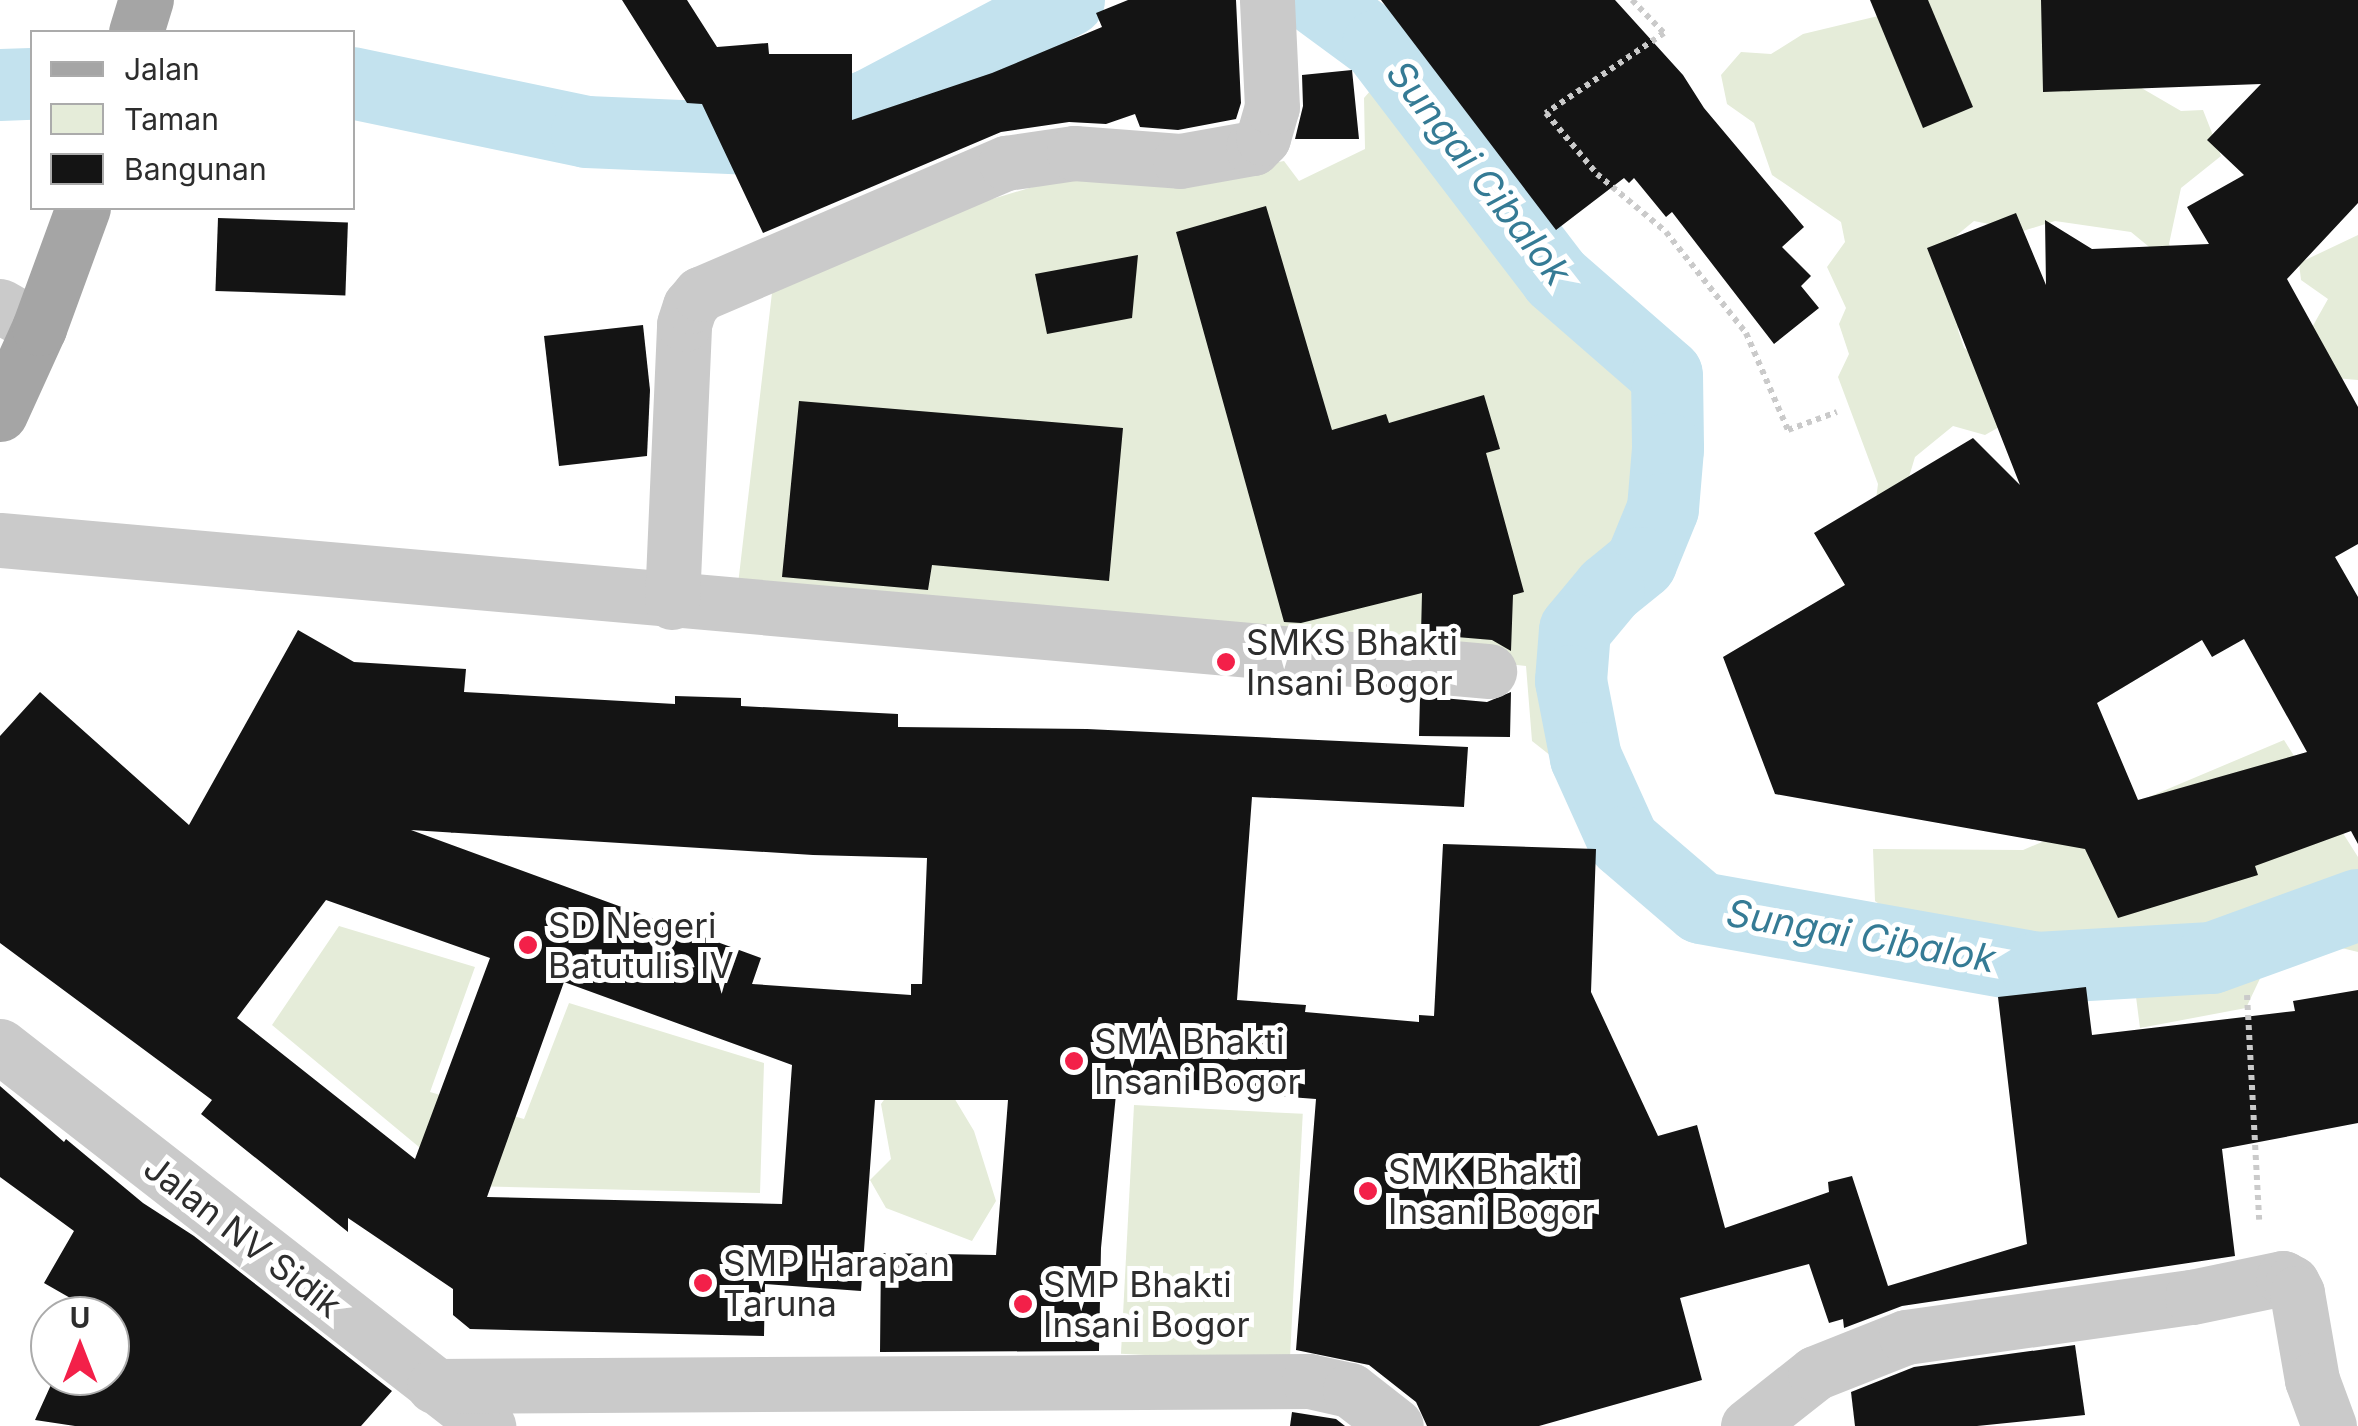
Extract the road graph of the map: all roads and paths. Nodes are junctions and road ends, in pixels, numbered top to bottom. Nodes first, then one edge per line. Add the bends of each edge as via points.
1 (1267, 0) edge
2 (1632, 0) edge
3 (82, 210) edge
4 (20, 317) edge
5 (1837, 412) dead end
6 (0, 414) edge
7 (0, 540) edge
8 (672, 602) junction
9 (1489, 671) dead end
10 (2247, 995) dead end
11 (0, 1046) edge
12 (2262, 1282) junction
13 (434, 1386) junction
14 (488, 1426) edge
15 (1396, 1426) edge
16 (1748, 1426) edge
17 (2329, 1426) edge

1 - 8 street via 1272,108 1253,148 1180,161 1074,153 1006,163 700,294 684,324
2 - 5 path via 1664,33 1546,113 1597,174 1666,232 1746,333 1788,430
3 - 4 main road
4 - 6 main road
7 - 8 street
8 - 9 street
10 - 12 path
11 - 13 street, Jalan NV Sidik
12 - 16 street via 1906,1337 1816,1373
12 - 17 street via 2292,1283
13 - 14 street, Jalan NV Sidik
13 - 15 street via 1309,1381 1350,1390

